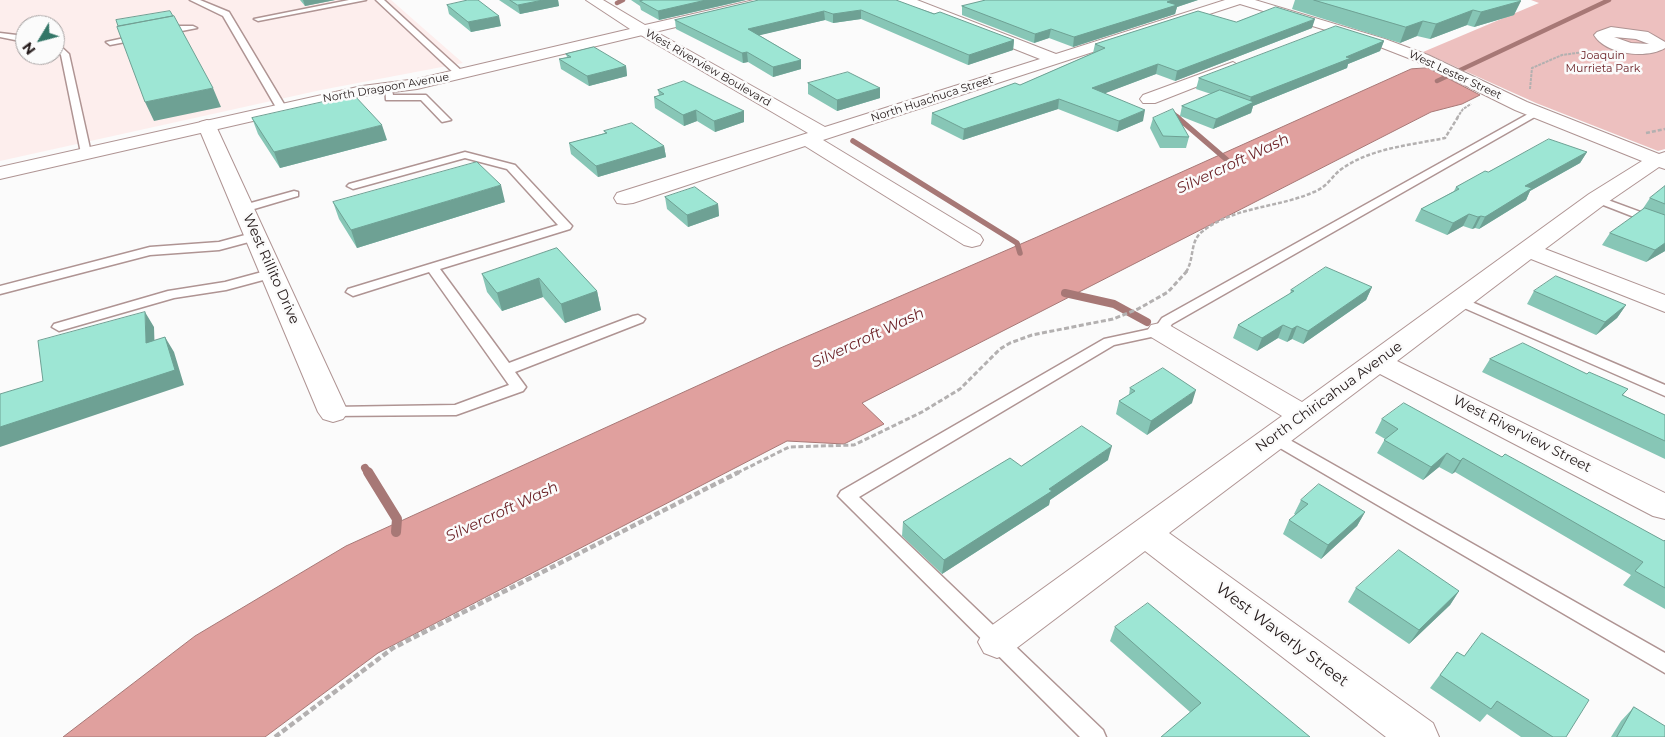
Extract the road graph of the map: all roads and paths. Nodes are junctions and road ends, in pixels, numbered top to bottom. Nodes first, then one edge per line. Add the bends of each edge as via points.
1 (194, 0) edge
2 (362, 0) edge
3 (380, 0) edge
4 (593, 0) edge
5 (772, 0) edge
6 (904, 0) edge
7 (1239, 0) edge
8 (942, 2) dead end
9 (923, 7) junction
10 (258, 19) dead end
11 (1658, 25) dead end
12 (192, 28) dead end
13 (1332, 28) junction
14 (644, 31) junction
15 (0, 35) edge
16 (1638, 35) dead end
17 (15, 37) edge
18 (1305, 39) edge
19 (110, 42) dead end
20 (1597, 51) dead end
21 (65, 54) edge
22 (1055, 59) junction
23 (1250, 60) edge
24 (460, 74) junction
25 (388, 87) junction
26 (1506, 98) junction
27 (1148, 99) dead end
28 (282, 109) junction
29 (1537, 112) junction
30 (446, 120) dead end
31 (207, 126) junction
32 (815, 137) junction
33 (86, 153) junction
34 (1662, 160) edge
35 (0, 173) edge
36 (353, 186) dead end
37 (294, 194) dead end
38 (625, 198) dead end
39 (1597, 199) junction
40 (244, 208) junction
41 (1665, 225) edge
42 (256, 236) junction
43 (972, 240) dead end
44 (1528, 250) junction
45 (432, 267) junction
46 (273, 273) junction
47 (0, 290) edge
48 (353, 292) dead end
49 (1460, 301) junction
50 (1665, 304) edge
51 (638, 319) dead end
52 (59, 327) dead end
53 (1160, 332) junction
54 (1378, 362) junction
55 (505, 370) junction
56 (1665, 391) edge
57 (333, 412) joint
58 (1303, 415) junction
59 (1274, 437) junction
60 (1665, 507) edge
61 (1145, 533) junction
62 (997, 642) junction
63 (1665, 664) edge
64 (275, 737) edge
65 (1095, 737) edge
66 (1418, 737) edge

1 - 28 lane via 226,14
2 - 10 lane
3 - 24 lane
4 - 14 street, West Riverview Boulevard
5 - 14 street, North Dragoon Avenue
6 - 9 street
7 - 13 street, West Lester Street
7 - 22 street, North Huachuca Street
8 - 9 street
9 - 22 street
11 - 16 street
12 - 19 lane
13 - 18 street
13 - 26 street, West Lester Street via 1380,42
14 - 24 street, North Dragoon Avenue
14 - 32 street, West Riverview Boulevard
15 - 17 lane
20 - 26 path via 1578,51 1551,58 1532,68 1531,88
21 - 33 lane
22 - 32 street, North Huachuca Street
23 - 27 street
24 - 25 street, North Dragoon Avenue
25 - 28 street, North Dragoon Avenue
25 - 30 lane via 389,98 423,97
26 - 29 street, West Lester Street
26 - 64 path via 1485,100 1463,109 1445,138 1367,155 1341,169 1330,183 1315,192 1252,208 1217,222 1201,232 1193,243 1192,263 1182,279 1168,292 1138,309 1010,343 960,389 922,412 854,445 789,447 393,648
28 - 31 street, North Dragoon Avenue
29 - 34 street, West Lester Street
29 - 53 lane via 1167,321
31 - 33 street, North Dragoon Avenue
31 - 40 street, West Rillito Drive
32 - 38 street, North Huachuca Street
32 - 43 street, West Riverview Boulevard
33 - 35 street, North Dragoon Avenue
34 - 39 street, North Chiricahua Avenue
36 - 45 lane via 465,155 511,167 566,226
37 - 40 lane
39 - 41 lane
39 - 44 street, North Chiricahua Avenue
40 - 42 street, West Rillito Drive
42 - 46 street, West Rillito Drive
42 - 47 lane via 219,246 150,251
44 - 49 street, North Chiricahua Avenue
44 - 50 street
45 - 48 lane
45 - 55 lane
46 - 52 lane via 226,286 173,294
46 - 57 street, West Rillito Drive
49 - 54 street, North Chiricahua Avenue
49 - 56 lane
51 - 55 lane
53 - 58 street
53 - 62 lane via 1108,342 847,496
54 - 58 street, North Chiricahua Avenue
54 - 60 street, West Riverview Street
55 - 57 lane via 518,387 456,410
58 - 59 street, North Chiricahua Avenue
59 - 61 street, North Chiricahua Avenue
59 - 63 lane
61 - 62 street, North Chiricahua Avenue
61 - 66 street, West Waverly Street
62 - 65 lane

